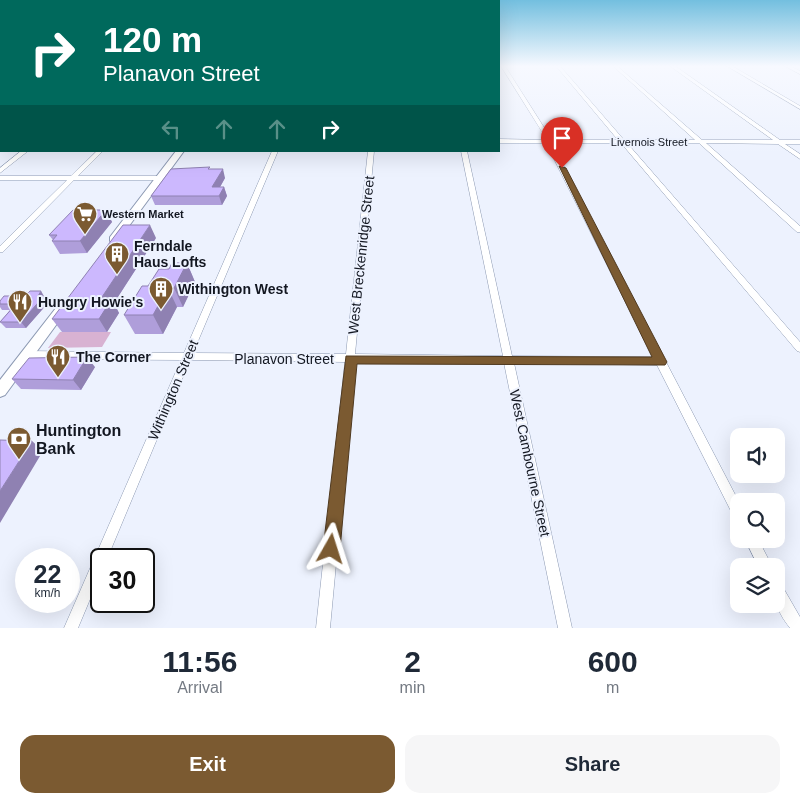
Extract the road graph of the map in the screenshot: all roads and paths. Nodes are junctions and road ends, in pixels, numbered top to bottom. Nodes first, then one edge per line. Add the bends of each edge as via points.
1 (521, 95) edge
2 (583, 95) edge
3 (648, 95) edge
4 (713, 95) edge
5 (779, 95) edge
6 (800, 108) edge
7 (500, 141) edge
8 (779, 142) junction
9 (800, 142) edge
10 (551, 144) junction
11 (624, 144) junction
12 (703, 144) junction
13 (500, 146) edge
14 (785, 146) junction
15 (800, 146) edge
16 (23, 152) edge
17 (99, 152) edge
18 (179, 152) edge
19 (275, 152) edge
20 (371, 152) edge
21 (464, 152) edge
22 (800, 157) edge
23 (0, 171) edge
24 (0, 178) edge
25 (73, 178) junction
26 (160, 178) junction
27 (800, 230) edge
28 (107, 249) edge
29 (0, 250) edge
30 (73, 294) edge
31 (800, 348) edge
32 (27, 355) junction
33 (186, 358) junction
34 (351, 359) junction
35 (508, 360) junction
36 (660, 362) junction
37 (0, 391) edge
38 (730, 498) edge
39 (785, 606) edge
40 (71, 628) edge
41 (323, 628) edge
42 (565, 628) edge
43 (799, 628) edge

1 - 10 street
2 - 11 street
3 - 12 street
4 - 8 street
5 - 6 street
7 - 10 street, Livernois Street
8 - 9 street, Livernois Street
8 - 12 street, Livernois Street
8 - 14 street
10 - 11 street, Livernois Street
10 - 13 street, Livernois Street
10 - 36 street
11 - 12 street, Livernois Street
11 - 31 street
12 - 14 street, Livernois Street
12 - 27 street
14 - 15 street, Livernois Street
14 - 22 street
16 - 23 street
17 - 25 street
18 - 26 main road
19 - 33 street, Withington Street
20 - 34 street, West Breckenridge Street
21 - 35 street, West Cambourne Street
24 - 25 street
25 - 26 street
25 - 29 street
26 - 28 main road
30 - 32 main road
32 - 33 street, Planavon Street
32 - 37 main road
33 - 34 street, Planavon Street
33 - 40 street, Withington Street
34 - 35 street, Planavon Street
34 - 41 street, West Breckenridge Street
35 - 36 street, Planavon Street
35 - 42 street, West Cambourne Street
36 - 38 street
39 - 43 street

